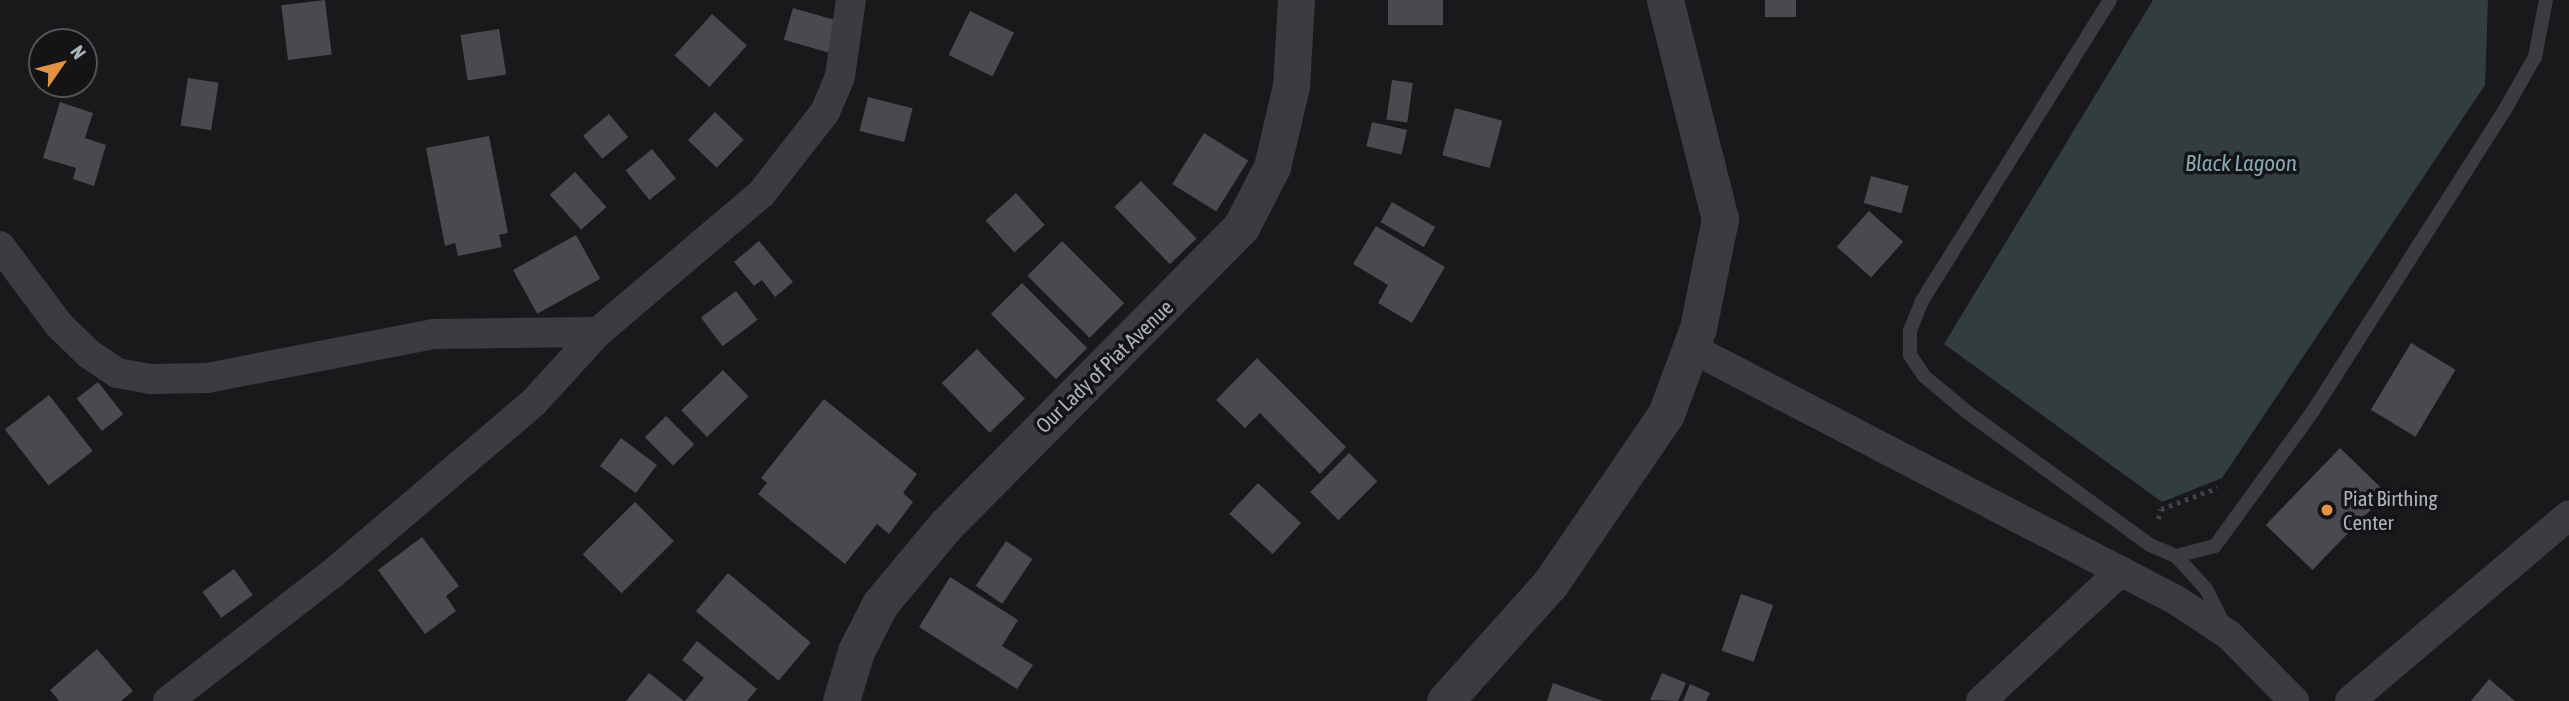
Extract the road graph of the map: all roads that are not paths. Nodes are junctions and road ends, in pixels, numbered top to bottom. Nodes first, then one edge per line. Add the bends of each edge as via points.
1 (851, 0) edge
2 (1296, 0) edge
3 (1665, 0) edge
4 (2110, 0) edge
5 (2546, 0) edge
6 (0, 246) edge
7 (598, 331) junction
8 (1691, 348) junction
9 (2569, 515) edge
10 (2176, 556) junction
11 (2121, 571) junction
12 (2229, 635) junction
13 (168, 701) edge
14 (841, 701) edge
15 (1445, 701) edge
16 (1981, 701) edge
17 (2294, 701) edge
18 (2350, 701) edge

1 - 7 street via 839,76 809,139 761,194
2 - 14 street, Our Lady of Piat Avenue via 1292,86 1275,153 1241,227 945,526 880,604 856,651
3 - 8 street via 1720,219 1710,292
4 - 10 lane via 1922,301 1910,331 1910,355 1924,376 1967,412 2150,545
5 - 10 lane via 2535,57 2313,411 2222,538 2197,555
6 - 7 street via 59,325 89,354 117,373 150,379 207,378 434,334
7 - 13 street via 534,402 332,574
8 - 11 street
8 - 15 street via 1666,414 1550,584
9 - 18 street
10 - 12 lane via 2206,589
11 - 12 street
11 - 16 street
12 - 17 street

